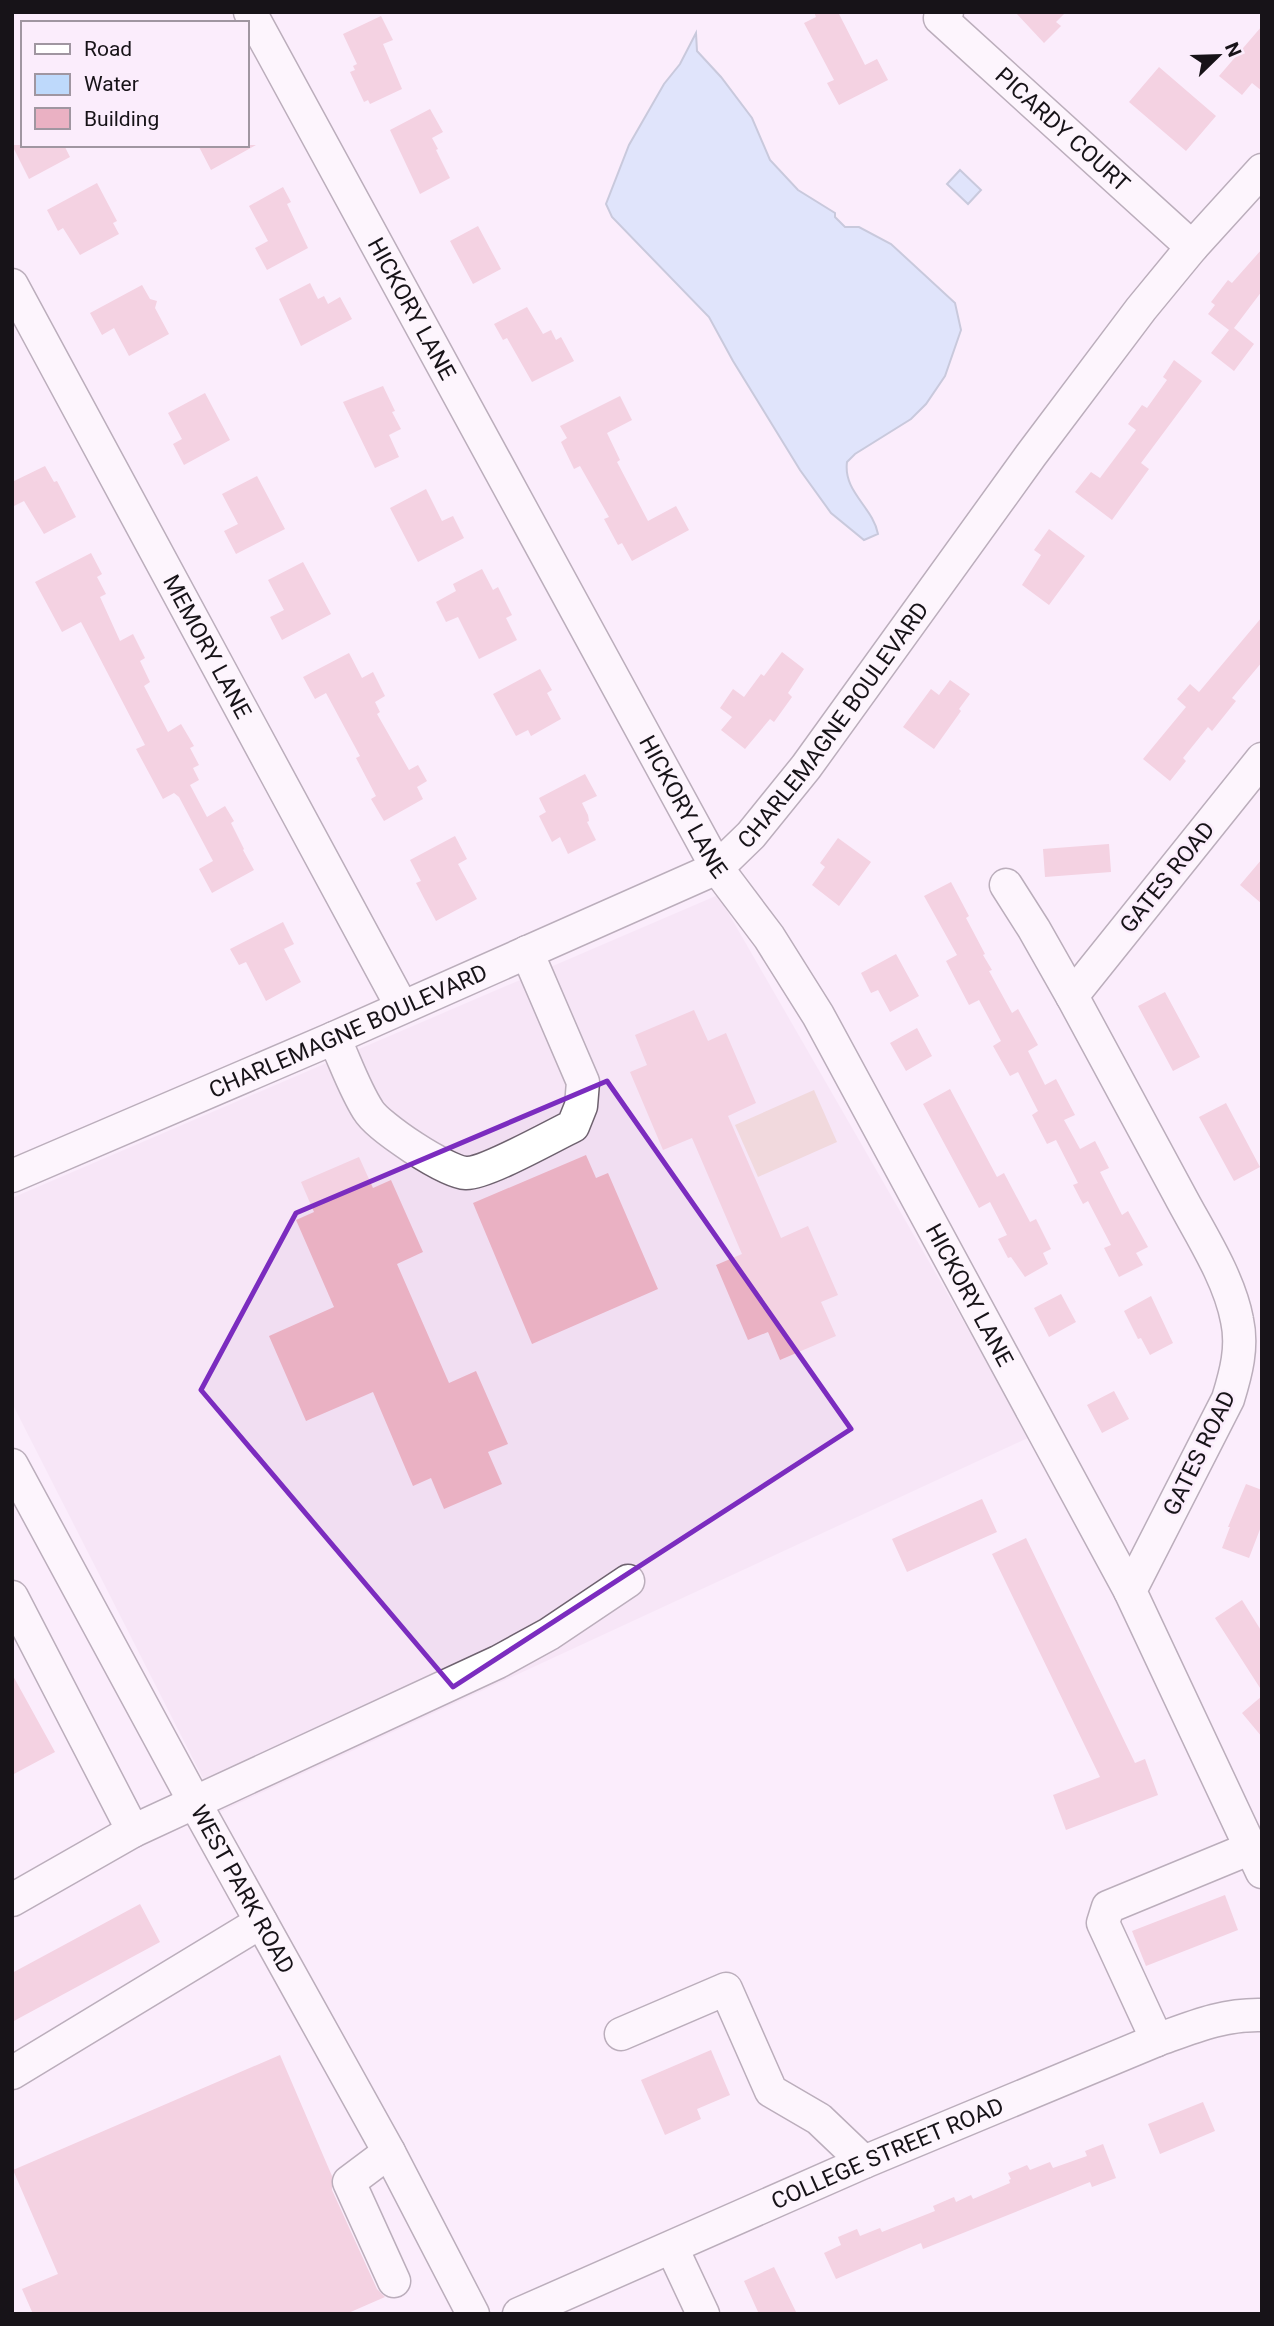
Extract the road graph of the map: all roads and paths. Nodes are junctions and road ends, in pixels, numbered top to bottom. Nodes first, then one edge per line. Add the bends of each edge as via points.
1 (250, 12) edge
2 (947, 12) edge
3 (1262, 170) edge
4 (1192, 247) junction
5 (12, 285) edge
6 (1262, 759) edge
7 (717, 868) junction
8 (1006, 885) dead end
9 (527, 952) junction
10 (1072, 996) junction
11 (402, 1007) junction
12 (334, 1038) junction
13 (12, 1176) edge
14 (1249, 1369) edge
15 (12, 1465) edge
16 (628, 1581) dead end
17 (1130, 1591) junction
18 (12, 1597) edge
19 (195, 1803) junction
20 (133, 1831) junction
21 (1256, 1860) edge
22 (12, 1900) edge
23 (261, 1922) junction
24 (1262, 2015) edge
25 (621, 2034) dead end
26 (1157, 2040) junction
27 (12, 2073) edge
28 (389, 2152) junction
29 (864, 2162) junction
30 (672, 2248) junction
31 (394, 2281) dead end
32 (473, 2314) edge
33 (519, 2314) edge
34 (703, 2314) edge

1 - 7 street, HICKORY LANE
2 - 4 street, PICARDY COURT via 940,18
3 - 4 street, CHARLEMAGNE BOULEVARD
4 - 7 street, CHARLEMAGNE BOULEVARD via 1031,455 806,767 751,835
5 - 11 street, MEMORY LANE
6 - 10 street, GATES ROAD
7 - 9 street, CHARLEMAGNE BOULEVARD
7 - 17 street, HICKORY LANE via 769,937 817,1015
8 - 10 street, GATES ROAD
9 - 11 street, CHARLEMAGNE BOULEVARD
9 - 12 street via 583,1082 581,1106 573,1126 485,1169 467,1173 448,1169 369,1113
10 - 14 street, GATES ROAD via 1208,1248 1230,1295
11 - 12 street, CHARLEMAGNE BOULEVARD
12 - 13 street, CHARLEMAGNE BOULEVARD
14 - 17 street, GATES ROAD via 1228,1399
15 - 19 street, WEST PARK ROAD
16 - 19 street via 498,1662
17 - 21 street
18 - 20 street
19 - 20 street
19 - 23 street, WEST PARK ROAD
20 - 22 street
21 - 26 street via 1108,1907 1103,1923
23 - 27 street
23 - 28 street, WEST PARK ROAD
24 - 26 street, COLLEGE STREET ROAD via 1238,2015
25 - 29 street via 726,1989 771,2091 819,2119
26 - 29 street, COLLEGE STREET ROAD
28 - 31 street via 349,2182
28 - 32 street, WEST PARK ROAD
29 - 30 street, COLLEGE STREET ROAD
30 - 33 street, COLLEGE STREET ROAD
30 - 34 street

